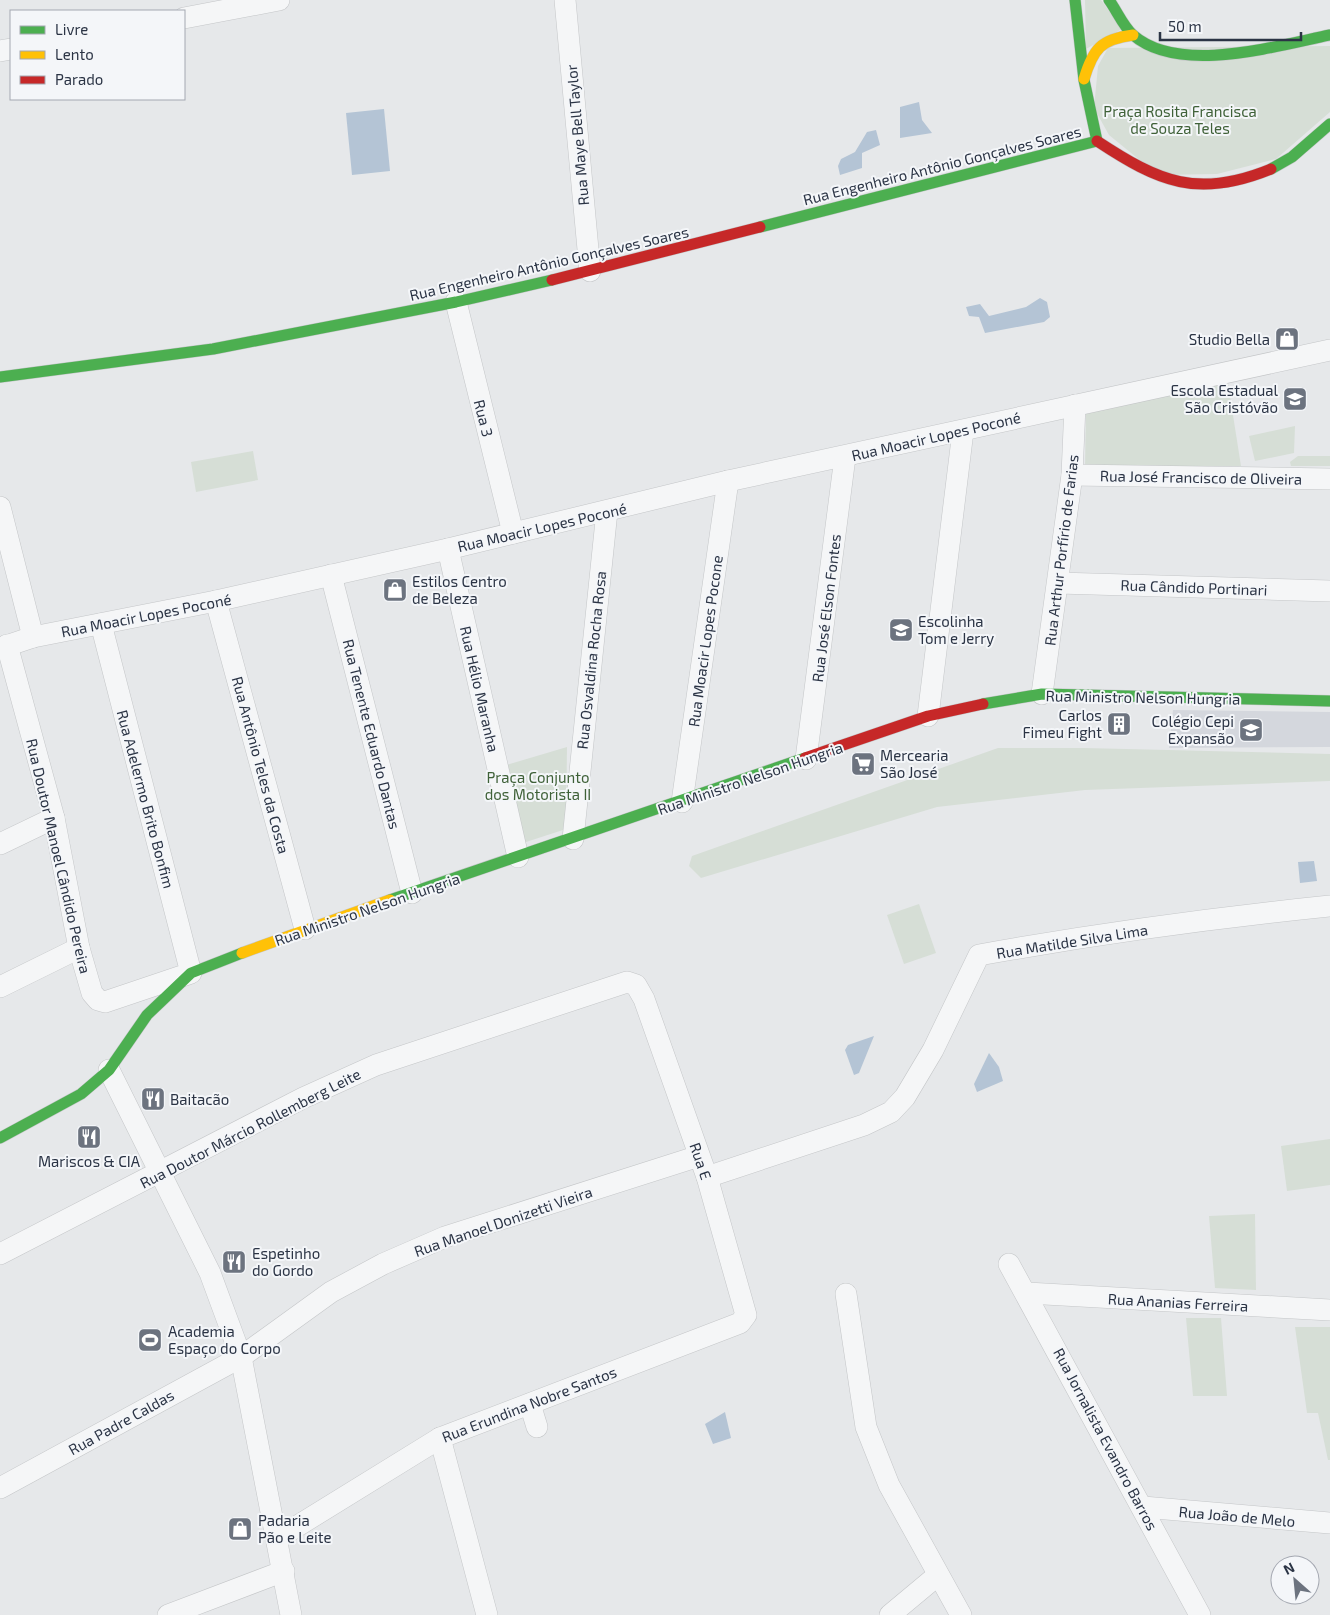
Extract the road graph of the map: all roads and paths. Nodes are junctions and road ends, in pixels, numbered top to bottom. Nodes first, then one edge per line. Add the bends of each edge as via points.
1 (279, 0) edge
2 (565, 0) edge
3 (1075, 0) edge
4 (1109, 0) edge
5 (185, 18) edge
6 (1134, 35) junction
7 (1330, 35) edge
8 (1084, 80) junction
9 (1330, 124) edge
10 (1097, 141) junction
11 (590, 271) junction
12 (456, 302) junction
13 (1330, 350) edge
14 (0, 377) edge
15 (1075, 405) junction
16 (963, 431) junction
17 (846, 457) junction
18 (1072, 476) junction
19 (1330, 479) edge
20 (728, 481) junction
21 (0, 507) edge
22 (607, 511) junction
23 (513, 533) junction
24 (448, 549) junction
25 (331, 575) junction
26 (1058, 583) junction
27 (1330, 591) edge
28 (216, 601) junction
29 (101, 624) junction
30 (32, 637) junction
31 (4, 647) edge
32 (1042, 694) junction
33 (1330, 701) edge
34 (928, 716) junction
35 (806, 759) junction
36 (682, 802) junction
37 (54, 818) junction
38 (573, 839) junction
39 (0, 844) edge
40 (518, 857) junction
41 (412, 893) junction
42 (1329, 911) edge
43 (305, 929) junction
44 (79, 948) junction
45 (192, 973) junction
46 (0, 987) edge
47 (644, 999) joint
48 (105, 1002) joint
49 (108, 1070) junction
50 (0, 1138) edge
51 (699, 1156) junction
52 (160, 1173) junction
53 (707, 1177) junction
54 (0, 1254) edge
55 (1009, 1264) dead end
56 (1027, 1293) junction
57 (846, 1294) dead end
58 (1330, 1310) edge
59 (740, 1323) joint
60 (241, 1357) junction
61 (530, 1404) junction
62 (538, 1427) dead end
63 (440, 1438) junction
64 (0, 1488) edge
65 (1143, 1507) junction
66 (1330, 1523) edge
67 (278, 1538) junction
68 (284, 1571) junction
69 (938, 1575) junction
70 (1198, 1614) edge
71 (168, 1615) edge
72 (291, 1615) edge
73 (487, 1615) edge
74 (890, 1615) edge
75 (960, 1615) edge

1 - 5 street
2 - 11 street, Rua Maye Bell Taylor
3 - 8 street
4 - 6 street
6 - 7 street via 1170,52 1193,56
6 - 8 street via 1108,40 1098,47 1088,64
8 - 10 street
9 - 10 street via 1286,162 1250,178 1222,182 1187,183 1166,179 1145,171
10 - 11 street, Rua Engenheiro Antônio Gonçalves Soares
11 - 12 street, Rua Engenheiro Antônio Gonçalves Soares
12 - 14 street, Rua Engenheiro Antônio Gonçalves Soares via 213,349
12 - 23 street, Rua 3
13 - 15 street, Rua Moacir Lopes Poconé
15 - 16 street, Rua Moacir Lopes Poconé
15 - 18 street, Rua Arthur Porfírio de Farias
16 - 17 street, Rua Moacir Lopes Poconé
16 - 34 street
17 - 20 street, Rua Moacir Lopes Poconé
17 - 35 street, Rua José Elson Fontes
18 - 19 street, Rua José Francisco de Oliveira
18 - 26 street, Rua Arthur Porfírio de Farias
20 - 22 street, Rua Moacir Lopes Poconé
20 - 36 street, Rua Moacir Lopes Pocone
21 - 30 street
22 - 23 street, Rua Moacir Lopes Poconé
22 - 38 street, Rua Osvaldina Rocha Rosa
23 - 24 street, Rua Moacir Lopes Poconé
24 - 25 street, Rua Moacir Lopes Poconé
24 - 40 street, Rua Hélio Maranha
25 - 28 street, Rua Moacir Lopes Poconé
25 - 41 street, Rua Tenente Eduardo Dantas
26 - 27 street, Rua Cândido Portinari
26 - 32 street, Rua Arthur Porfírio de Farias
28 - 29 street, Rua Moacir Lopes Poconé
28 - 43 street, Rua Antônio Teles da Costa
29 - 30 street, Rua Moacir Lopes Poconé
29 - 45 street, Rua Adelermo Brito Bonfim
30 - 31 street, Rua Moacir Lopes Poconé
31 - 37 street, Rua Doutor Manoel Cândido Pereira
32 - 33 street, Rua Ministro Nelson Hungria
32 - 34 street, Rua Ministro Nelson Hungria
34 - 35 street, Rua Ministro Nelson Hungria
35 - 36 street, Rua Ministro Nelson Hungria
36 - 38 street, Rua Ministro Nelson Hungria
37 - 39 street
37 - 44 street, Rua Doutor Manoel Cândido Pereira
38 - 40 street, Rua Ministro Nelson Hungria
40 - 41 street, Rua Ministro Nelson Hungria
41 - 43 street, Rua Ministro Nelson Hungria
42 - 53 street, Rua Matilde Silva Lima via 1150,928 979,955 933,1050 905,1097 891,1112
43 - 45 street, Rua Ministro Nelson Hungria
44 - 46 street
44 - 48 street, Rua Doutor Manoel Cândido Pereira via 92,993
45 - 48 street, Rua Ministro Nelson Hungria
45 - 49 street, Rua Ministro Nelson Hungria via 147,1015
47 - 51 street, Rua E
47 - 52 street, Rua Doutor Márcio Rollemberg Leite via 636,985 626,982 376,1065 303,1098
49 - 50 street, Rua Ministro Nelson Hungria via 82,1094
49 - 52 street
51 - 53 street, Rua E
51 - 60 street, Rua Manoel Donizetti Vieira via 445,1238 383,1264 331,1292
52 - 54 street, Rua Doutor Márcio Rollemberg Leite
52 - 60 street via 210,1272
53 - 59 street, Rua E via 745,1306 746,1315
55 - 56 street, Rua Jornalista Evandro Barros
56 - 58 street, Rua Ananias Ferreira
56 - 65 street, Rua Jornalista Evandro Barros
57 - 69 street via 866,1427 889,1485
59 - 61 street, Rua Erundina Nobre Santos
60 - 64 street, Rua Padre Caldas
60 - 67 street
61 - 62 street
61 - 63 street, Rua Erundina Nobre Santos
63 - 67 street, Rua Erundina Nobre Santos
63 - 73 street
65 - 66 street, Rua João de Melo
65 - 70 street, Rua Jornalista Evandro Barros
67 - 68 street
68 - 71 street
68 - 72 street
69 - 74 street
69 - 75 street

